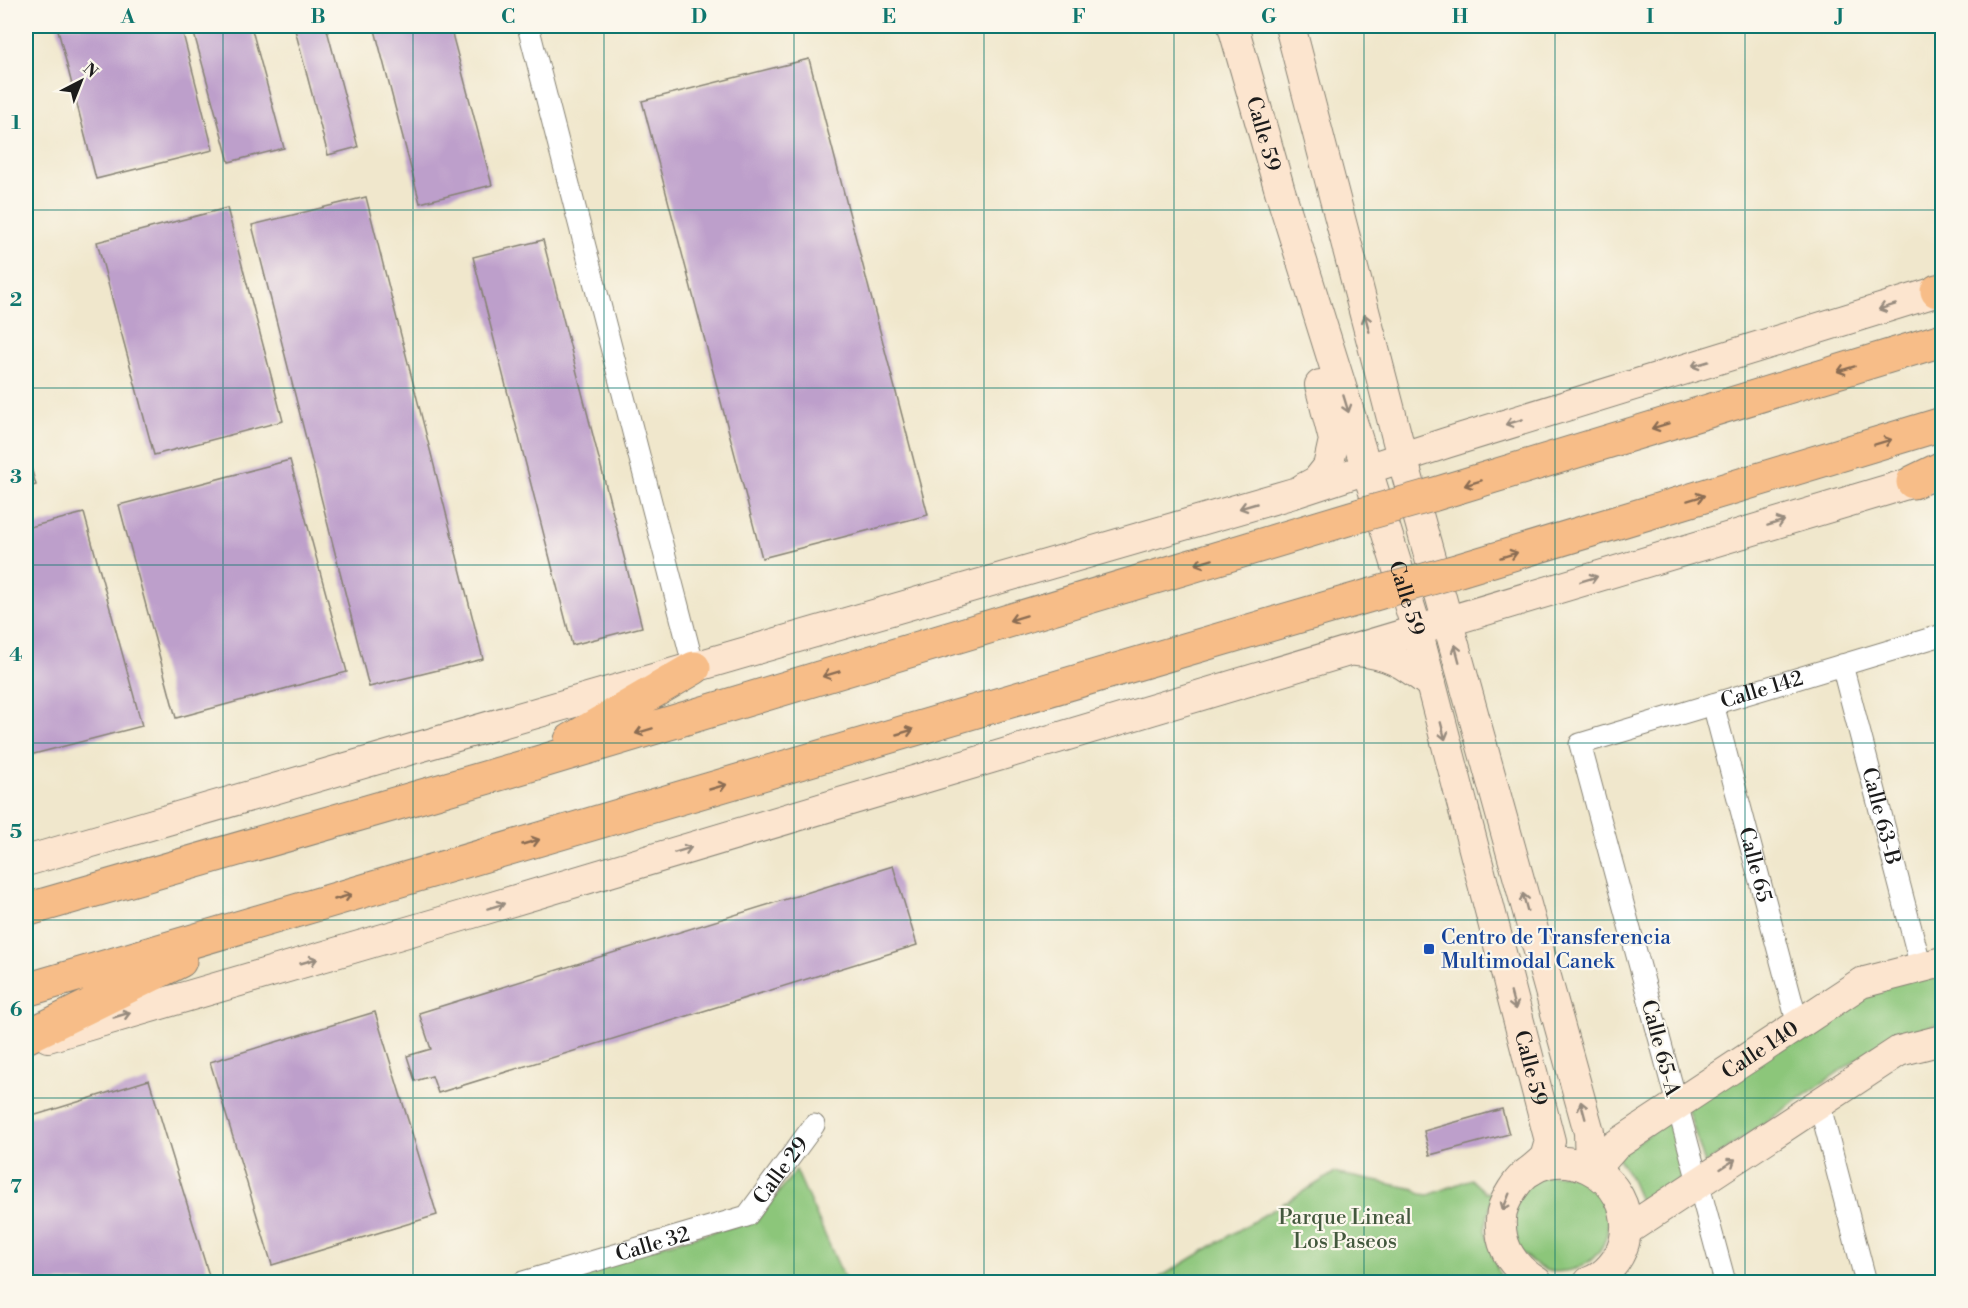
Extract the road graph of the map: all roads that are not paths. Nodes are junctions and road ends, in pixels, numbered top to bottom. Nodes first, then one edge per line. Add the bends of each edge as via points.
1 (528, 26) edge
2 (1233, 26) edge
3 (1290, 26) edge
4 (1280, 191) junction
5 (1941, 291) edge
6 (1942, 340) edge
7 (1942, 424) edge
8 (1402, 457) junction
9 (1942, 468) edge
10 (1366, 470) junction
11 (1928, 477) edge
12 (1294, 492) junction
13 (1448, 621) junction
14 (1417, 630) junction
15 (1942, 635) edge
16 (1347, 650) junction
17 (1842, 665) junction
18 (694, 668) junction
19 (1431, 684) junction
20 (1713, 704) junction
21 (1580, 744) joint
22 (530, 765) junction
23 (26, 861) edge
24 (26, 910) edge
25 (274, 917) junction
26 (1931, 964) edge
27 (26, 990) edge
28 (1797, 1025) junction
29 (26, 1036) edge
30 (26, 1043) edge
31 (1941, 1046) edge
32 (1676, 1105) junction
33 (1817, 1105) junction
34 (814, 1125) dead end
35 (1592, 1169) junction
36 (1530, 1172) junction
37 (1698, 1184) junction
38 (747, 1216) joint
39 (1627, 1230) junction
40 (1523, 1278) edge
41 (523, 1282) edge
42 (1589, 1282) edge
43 (1725, 1282) edge
44 (1866, 1282) edge

1 - 18 street
2 - 4 main road, Calle 59
8 -> 3 main road, Calle 59
4 -> 10 main road, Calle 59
4 - 12 main road via 1299,305 1334,440 1328,467 1317,481
5 -> 8 main road
6 -> 22 highway, bridge
25 -> 7 highway, bridge via 1454,572
8 - 10 main road
8 - 13 main road, Calle 59
9 - 11 highway
10 - 12 main road
10 - 14 main road, Calle 59
13 -> 11 main road
12 -> 18 main road
13 - 14 main road
35 -> 13 main road, Calle 59 via 1589,1132
14 - 16 main road
14 - 19 main road, Calle 59
15 - 17 street, Calle 142
16 - 19 main road via 1389,656
30 -> 16 main road
17 - 20 street, Calle 142
17 - 26 street, Calle 63-B
18 - 22 highway
18 - 23 main road
19 -> 36 main road, Calle 59 via 1550,1141 1545,1158
20 - 21 street, Calle 142
20 - 28 street, Calle 65
21 - 32 street, Calle 65-A
22 - 24 highway
25 - 27 highway
25 - 29 highway
26 - 28 main road, Calle 140 via 1861,983
28 - 32 main road, Calle 140
31 - 33 main road via 1899,1051
32 - 35 main road, Calle 140 via 1616,1145
32 - 37 street, Calle 65-A
37 -> 33 main road
33 - 44 street
34 - 38 street, Calle 29
35 - 36 main road via 1570,1162 1549,1164
35 - 39 main road via 1619,1196
36 -> 40 main road, Calle 59 via 1505,1200 1501,1218 1507,1254
37 - 39 main road
37 - 43 street, Calle 65-A
38 - 41 street, Calle 32
39 - 42 main road via 1622,1250 1611,1267

